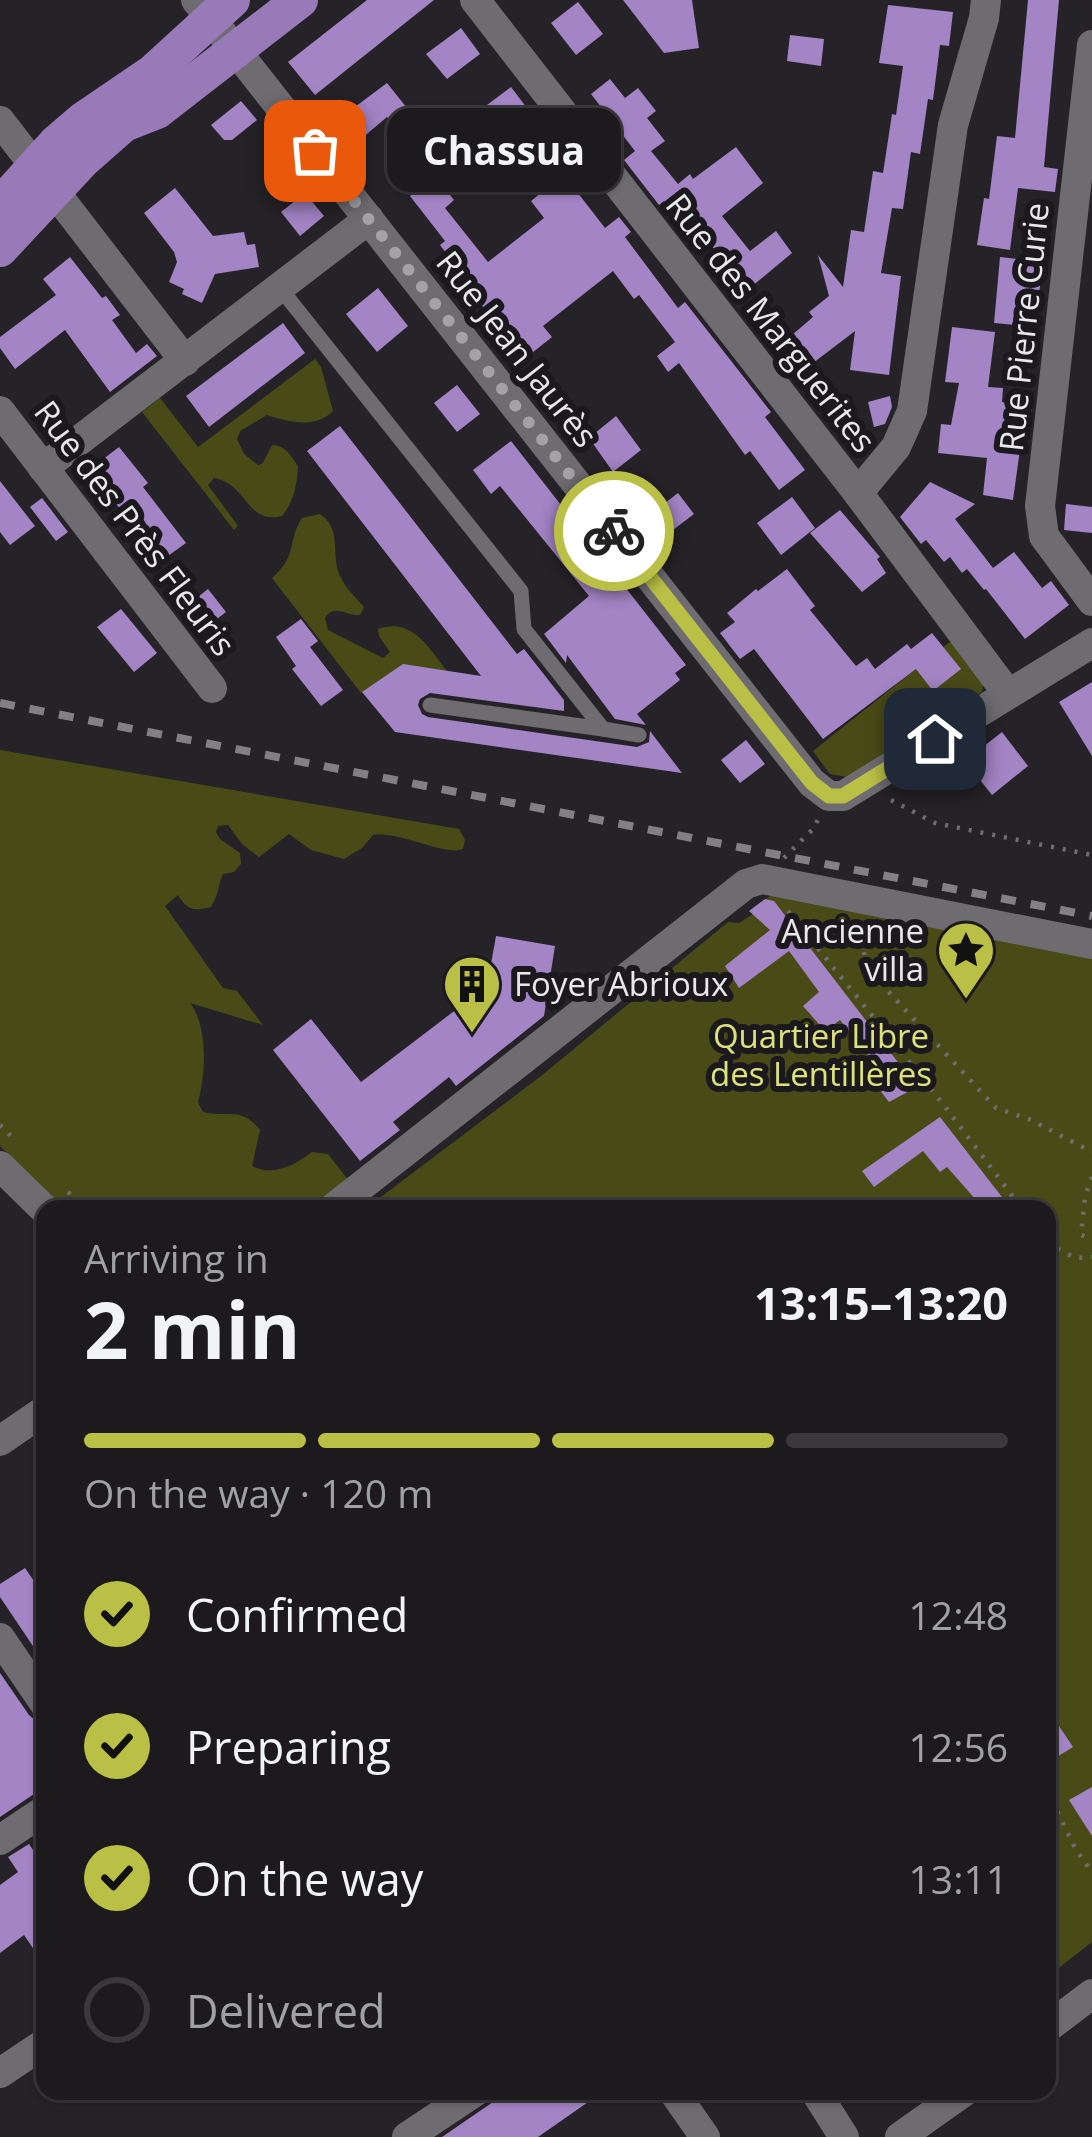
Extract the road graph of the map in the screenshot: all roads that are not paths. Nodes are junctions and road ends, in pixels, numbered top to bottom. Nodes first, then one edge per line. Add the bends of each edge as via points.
1 (300, 0) edge
2 (475, 0) edge
3 (986, 0) edge
4 (213, 6) edge
5 (1092, 45) edge
6 (235, 50) junction
7 (0, 121) edge
8 (45, 180) junction
9 (0, 205) edge
10 (369, 219) junction
11 (0, 250) edge
12 (280, 288) junction
13 (184, 361) junction
14 (0, 411) edge
15 (43, 468) junction
16 (858, 493) junction
17 (1092, 601) edge
18 (1092, 643) edge
19 (212, 688) dead end
20 (1007, 694) junction
21 (430, 705) dead end
22 (602, 729) junction
23 (639, 735) dead end
24 (1092, 944) edge
25 (0, 1166) edge
26 (343, 1200) edge
27 (36, 1201) edge
28 (36, 1416) edge
29 (0, 1441) edge
30 (0, 1638) edge
31 (36, 1691) edge
32 (36, 1816) edge
33 (0, 1840) edge
34 (1092, 1994) edge
35 (1056, 2021) edge
36 (36, 2049) edge
37 (0, 2073) edge
38 (464, 2100) edge
39 (679, 2100) edge
40 (821, 2100) edge
41 (952, 2100) edge
42 (420, 2133) edge
43 (705, 2137) edge
44 (844, 2137) edge
45 (900, 2137) edge

1 - 6 main road
2 - 16 street, Rue des Marguerites
3 - 16 street via 952,125 912,411 896,447
4 - 6 street, Rue Jean Jaurès
4 - 8 main road via 152,74 56,143
5 - 17 street, Rue Pierre Curie via 1040,506 1044,536
6 - 8 main road via 153,114 124,124
6 - 10 street, Rue Jean Jaurès
7 - 8 street
8 - 9 main road
8 - 11 main road
8 - 13 street
10 - 12 street
10 - 20 street, Rue Jean Jaurès via 829,796 843,796
12 - 13 street
12 - 22 lane via 521,591 524,629
13 - 15 street
14 - 15 street, Rue des Près Fleuris
15 - 19 street, Rue des Près Fleuris
16 - 20 street, Rue des Marguerites
18 - 20 street
21 - 22 lane
22 - 23 lane
24 - 26 street via 762,879 746,884
25 - 27 street
28 - 29 street
30 - 31 street
32 - 33 street
34 - 35 street
36 - 37 street
38 - 42 street
39 - 43 street
40 - 44 street
41 - 45 street

